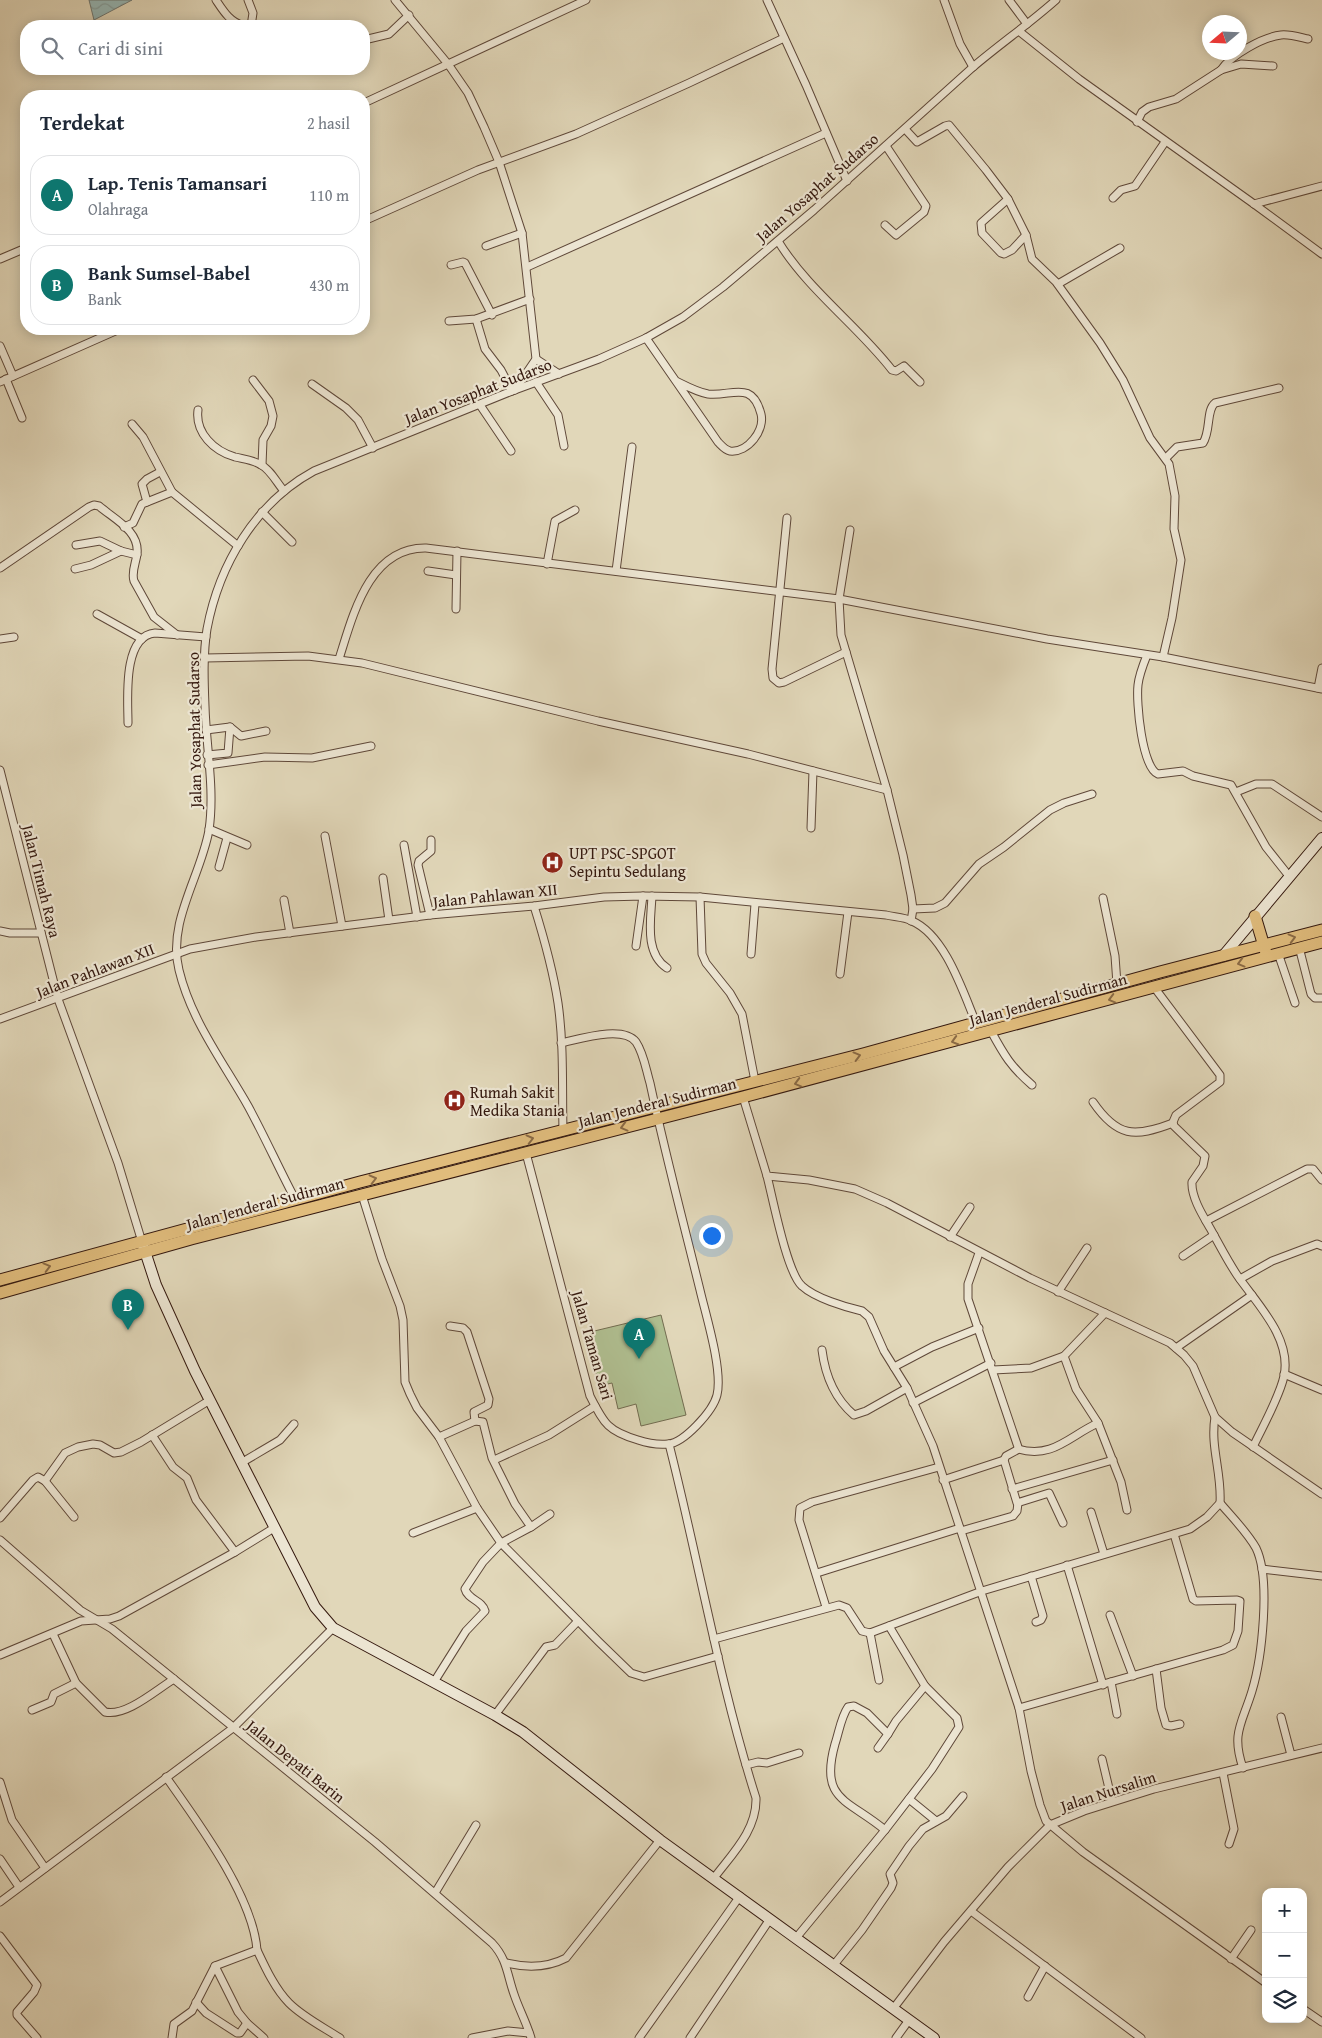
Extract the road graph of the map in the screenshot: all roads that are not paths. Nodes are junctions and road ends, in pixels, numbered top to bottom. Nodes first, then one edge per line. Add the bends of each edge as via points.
1 (216, 0) edge
2 (248, 0) edge
3 (395, 0) edge
4 (586, 0) edge
5 (767, 0) edge
6 (944, 0) edge
7 (1009, 0) edge
8 (1054, 1) edge
9 (409, 15) junction
10 (232, 20) edge
11 (252, 20) edge
12 (1027, 24) junction
13 (1020, 32) junction
14 (784, 38) junction
15 (370, 39) edge
16 (1308, 39) dead end
17 (448, 64) junction
18 (1273, 66) dead end
19 (973, 67) junction
20 (1221, 70) junction
21 (370, 100) edge
22 (1137, 122) junction
23 (905, 129) junction
24 (826, 133) junction
25 (1165, 142) junction
26 (890, 152) junction
27 (499, 162) junction
28 (847, 181) junction
29 (1322, 186) edge
30 (1113, 198) dead end
31 (1008, 199) junction
32 (1254, 204) junction
33 (370, 218) edge
34 (885, 225) dead end
35 (522, 233) junction
36 (1026, 235) junction
37 (486, 246) dead end
38 (782, 247) junction
39 (1120, 248) dead end
40 (20, 251) edge
41 (1322, 254) edge
42 (0, 259) edge
43 (451, 265) dead end
44 (527, 267) junction
45 (1058, 284) junction
46 (530, 299) junction
47 (492, 314) junction
48 (476, 319) junction
49 (449, 321) dead end
50 (106, 335) edge
51 (646, 338) junction
52 (0, 346) edge
53 (536, 359) junction
54 (559, 374) junction
55 (6, 379) edge
56 (253, 380) dead end
57 (676, 381) junction
58 (536, 382) junction
59 (920, 382) dead end
60 (312, 384) dead end
61 (1279, 388) dead end
62 (513, 390) junction
63 (480, 405) junction
64 (198, 410) dead end
65 (22, 418) dead end
66 (132, 424) dead end
67 (564, 446) dead end
68 (632, 447) dead end
69 (373, 448) junction
70 (511, 451) dead end
71 (1166, 458) junction
72 (262, 465) junction
73 (160, 472) junction
74 (284, 491) junction
75 (172, 492) junction
76 (147, 502) junction
77 (575, 510) dead end
78 (262, 512) junction
79 (787, 518) dead end
80 (124, 527) junction
81 (850, 530) dead end
82 (292, 542) dead end
83 (76, 545) dead end
84 (238, 546) junction
85 (121, 551) junction
86 (457, 551) junction
87 (137, 556) junction
88 (547, 564) junction
89 (0, 568) edge
90 (75, 569) dead end
91 (428, 571) dead end
92 (616, 571) junction
93 (456, 575) junction
94 (780, 592) junction
95 (839, 599) junction
96 (456, 609) dead end
97 (97, 614) dead end
98 (177, 634) junction
99 (14, 637) dead end
100 (206, 637) junction
101 (0, 639) edge
102 (142, 639) junction
103 (846, 652) junction
104 (1146, 655) junction
105 (1163, 657) junction
106 (206, 658) junction
107 (339, 659) junction
108 (1322, 668) edge
109 (1320, 688) edge
110 (128, 723) dead end
111 (230, 727) junction
112 (206, 730) junction
113 (266, 731) dead end
114 (371, 746) dead end
115 (207, 755) junction
116 (208, 764) junction
117 (0, 770) edge
118 (813, 771) junction
119 (887, 790) junction
120 (1236, 792) junction
121 (1092, 794) dead end
122 (1322, 817) edge
123 (812, 828) dead end
124 (209, 829) junction
125 (325, 836) dead end
126 (227, 838) junction
127 (1322, 838) edge
128 (431, 840) dead end
129 (247, 845) dead end
130 (404, 845) dead end
131 (219, 867) dead end
132 (1290, 876) junction
133 (383, 878) dead end
134 (643, 896) junction
135 (652, 896) junction
136 (700, 897) junction
137 (1104, 898) dead end
138 (284, 900) dead end
139 (755, 904) junction
140 (534, 906) junction
141 (913, 909) junction
142 (848, 912) junction
143 (430, 915) junction
144 (417, 916) junction
145 (1256, 916) junction
146 (389, 920) junction
147 (912, 921) junction
148 (342, 926) junction
149 (1322, 930) edge
150 (0, 931) edge
151 (41, 933) junction
152 (290, 933) junction
153 (1322, 942) edge
154 (636, 946) dead end
155 (1299, 948) junction
156 (1269, 951) junction
157 (177, 953) junction
158 (751, 954) dead end
159 (1223, 956) junction
160 (667, 968) dead end
161 (840, 974) dead end
162 (1117, 984) junction
163 (1154, 987) junction
164 (1322, 998) edge
165 (58, 999) junction
166 (1295, 1003) dead end
167 (1042, 1004) junction
168 (1045, 1016) junction
169 (0, 1020) edge
170 (976, 1023) junction
171 (991, 1030) junction
172 (561, 1043) junction
173 (755, 1081) junction
174 (1032, 1085) dead end
175 (744, 1097) junction
176 (1092, 1102) dead end
177 (655, 1106) junction
178 (658, 1118) junction
179 (1173, 1123) junction
180 (563, 1131) junction
181 (526, 1153) junction
182 (767, 1176) junction
183 (1322, 1180) edge
184 (362, 1195) junction
185 (295, 1200) junction
186 (970, 1207) dead end
187 (1206, 1221) junction
188 (1214, 1235) junction
189 (950, 1238) junction
190 (1322, 1246) edge
191 (143, 1247) junction
192 (1088, 1248) dead end
193 (979, 1253) junction
194 (1183, 1256) dead end
195 (1240, 1279) junction
196 (0, 1280) edge
197 (1058, 1292) junction
198 (0, 1293) edge
199 (1252, 1295) junction
200 (1105, 1313) junction
201 (450, 1326) dead end
202 (979, 1328) junction
203 (1176, 1348) junction
204 (822, 1350) dead end
205 (1064, 1356) junction
206 (992, 1366) junction
207 (894, 1367) junction
208 (1284, 1374) junction
209 (907, 1388) junction
210 (1322, 1390) edge
211 (210, 1400) junction
212 (913, 1403) junction
213 (595, 1406) junction
214 (1215, 1417) junction
215 (475, 1421) junction
216 (1098, 1423) junction
217 (294, 1424) dead end
218 (152, 1435) junction
219 (439, 1437) junction
220 (670, 1444) junction
221 (1253, 1447) junction
222 (1018, 1449) junction
223 (494, 1460) junction
224 (1004, 1460) junction
225 (1113, 1460) junction
226 (241, 1463) junction
227 (939, 1468) junction
228 (943, 1480) junction
229 (45, 1481) junction
230 (1012, 1489) junction
231 (1322, 1494) edge
232 (1018, 1503) junction
233 (1220, 1503) junction
234 (477, 1508) junction
235 (1127, 1510) dead end
236 (1092, 1512) dead end
237 (550, 1514) dead end
238 (74, 1517) dead end
239 (0, 1518) edge
240 (1063, 1523) dead end
241 (531, 1527) junction
242 (274, 1528) junction
243 (960, 1530) junction
244 (414, 1533) dead end
245 (1174, 1534) junction
246 (0, 1540) edge
247 (501, 1543) junction
248 (235, 1552) junction
249 (1104, 1554) junction
250 (1067, 1565) junction
251 (1262, 1569) junction
252 (817, 1574) junction
253 (1031, 1576) junction
254 (1322, 1576) edge
255 (982, 1591) junction
256 (826, 1607) junction
257 (1110, 1615) dead end
258 (96, 1620) junction
259 (578, 1620) junction
260 (1036, 1622) dead end
261 (889, 1626) junction
262 (333, 1628) junction
263 (870, 1633) junction
264 (53, 1634) junction
265 (714, 1639) junction
266 (0, 1655) edge
267 (718, 1656) junction
268 (1156, 1669) junction
269 (1133, 1676) junction
270 (174, 1679) junction
271 (879, 1680) dead end
272 (434, 1682) junction
273 (1111, 1682) junction
274 (76, 1683) junction
275 (1103, 1685) junction
276 (925, 1686) junction
277 (1019, 1708) junction
278 (32, 1710) dead end
279 (1117, 1714) dead end
280 (495, 1715) junction
281 (1281, 1717) dead end
282 (1180, 1724) dead end
283 (233, 1728) junction
284 (888, 1734) junction
285 (878, 1748) dead end
286 (1322, 1748) edge
287 (799, 1752) dead end
288 (1291, 1755) junction
289 (1102, 1759) dead end
290 (746, 1765) junction
291 (1243, 1768) junction
292 (1223, 1773) junction
293 (166, 1777) junction
294 (0, 1782) edge
295 (963, 1796) dead end
296 (909, 1798) junction
297 (1112, 1802) junction
298 (936, 1821) junction
299 (476, 1825) dead end
300 (1050, 1825) junction
301 (886, 1830) junction
302 (660, 1840) junction
303 (1229, 1844) dead end
304 (0, 1859) edge
305 (45, 1868) junction
306 (714, 1878) junction
307 (19, 1887) junction
308 (435, 1894) junction
309 (740, 1896) junction
310 (0, 1902) edge
311 (971, 1911) junction
312 (770, 1919) junction
313 (1251, 1930) dead end
314 (0, 1936) edge
315 (796, 1938) junction
316 (257, 1950) junction
317 (1231, 1959) junction
318 (506, 1964) junction
319 (215, 1966) junction
320 (833, 1966) junction
321 (1045, 1966) junction
322 (1262, 1980) edge
323 (1028, 1997) dead end
324 (196, 2002) junction
325 (894, 2009) junction
326 (1307, 2012) edge
327 (909, 2020) junction
328 (1322, 2022) edge
329 (247, 2024) junction
330 (527, 2035) edge
331 (37, 2038) edge
332 (172, 2038) edge
333 (264, 2038) edge
334 (340, 2038) edge
335 (472, 2038) edge
336 (640, 2038) edge
337 (690, 2038) edge
338 (896, 2038) edge
339 (934, 2038) edge
340 (1141, 2038) edge

1 - 10 street
2 - 11 street
3 - 9 street
4 - 17 street
5 - 14 street
6 - 19 street via 960,44
7 - 12 street
8 - 12 street, Jalan Yosaphat Sudarso
9 - 15 street via 389,34
9 - 17 street
12 - 13 street, Jalan Yosaphat Sudarso
13 - 19 street, Jalan Yosaphat Sudarso
13 - 22 street
14 - 24 street
14 - 27 street via 585,130
16 - 20 street via 1284,34 1274,36 1232,58
17 - 21 street
17 - 27 street via 468,93
18 - 20 street via 1241,64
19 - 23 street, Jalan Yosaphat Sudarso
20 - 22 street via 1176,99 1149,107
22 - 25 street
23 - 26 street, Jalan Yosaphat Sudarso
23 - 31 street via 916,142 949,125
24 - 28 street
24 - 44 street
25 - 30 street via 1135,186 1122,190
25 - 32 street
26 - 28 street, Jalan Yosaphat Sudarso
26 - 34 street via 926,206 924,212 896,235
27 - 33 street
27 - 35 street
28 - 38 street, Jalan Yosaphat Sudarso
29 - 32 street
31 - 36 street
31 - 36 street via 981,223 982,233 1004,254
32 - 41 street
35 - 37 street
35 - 44 street
36 - 45 street via 1032,259
38 - 51 street, Jalan Yosaphat Sudarso
38 - 59 street via 793,264 892,370 904,366
39 - 45 street
40 - 42 street
43 - 47 street via 465,263
44 - 46 street
45 - 71 street via 1123,380 1150,438
46 - 47 street
46 - 53 street
47 - 48 street
48 - 49 street
48 - 62 street via 485,349
50 - 55 street
51 - 54 street, Jalan Yosaphat Sudarso
51 - 57 street
52 - 55 street
53 - 54 street
53 - 62 street
54 - 58 street, Jalan Yosaphat Sudarso
55 - 65 street
56 - 72 street via 269,401 273,416 263,440
57 - 57 street via 725,449 742,448 760,431 761,413 755,400 746,393 706,394
58 - 62 street, Jalan Yosaphat Sudarso
58 - 67 street via 558,415
60 - 69 street via 358,420
61 - 71 street via 1215,403 1211,407 1209,427 1203,442 1178,448
62 - 63 street, Jalan Yosaphat Sudarso
63 - 69 street, Jalan Yosaphat Sudarso
63 - 70 street
64 - 72 street via 200,429 216,448 224,454
66 - 73 street via 147,444
68 - 92 street
69 - 74 street, Jalan Yosaphat Sudarso via 314,471
71 - 105 street via 1176,496 1174,529 1181,560
72 - 74 street
73 - 75 street
73 - 76 street via 142,484
74 - 78 street, Jalan Yosaphat Sudarso
75 - 76 street
75 - 84 street
76 - 80 street via 141,506 133,524
77 - 88 street via 556,521
78 - 82 street
78 - 84 street, Jalan Yosaphat Sudarso
79 - 94 street
80 - 87 street via 136,539
80 - 89 street via 99,506 92,506
81 - 95 street
83 - 85 street via 100,541
84 - 100 street, Jalan Yosaphat Sudarso via 216,596
85 - 87 street
85 - 90 street
86 - 88 street
86 - 93 street
86 - 107 street via 412,549 381,566 360,600
87 - 98 street via 133,575 135,583 154,616
88 - 92 street
91 - 93 street
92 - 94 street
93 - 96 street
94 - 95 street
94 - 103 street via 772,669 775,680 784,682
95 - 103 street via 841,635
95 - 104 street
97 - 102 street
98 - 100 street
98 - 102 street via 152,633
99 - 101 street
100 - 106 street, Jalan Yosaphat Sudarso
102 - 110 street via 127,676
103 - 119 street
104 - 105 street
104 - 120 street via 1140,673 1138,700 1151,769 1158,774 1185,771 1193,776 1229,784
105 - 109 street
106 - 107 street via 308,656
106 - 112 street, Jalan Yosaphat Sudarso
107 - 118 street
108 - 109 street
111 - 112 street
111 - 113 street via 241,736
111 - 115 street via 228,753
112 - 115 street, Jalan Yosaphat Sudarso
114 - 116 street via 312,758 266,757
115 - 116 street, Jalan Yosaphat Sudarso
116 - 124 street, Jalan Yosaphat Sudarso via 211,792
117 - 151 street, Jalan Timah Raya
118 - 119 street
118 - 123 street
119 - 141 street
120 - 122 street via 1256,784 1272,784
120 - 132 street via 1266,847
121 - 141 street via 1050,810 979,864 945,903 935,908
124 - 126 street
124 - 157 street, Jalan Yosaphat Sudarso via 179,927
125 - 148 street
126 - 129 street
126 - 131 street
127 - 132 main road
128 - 143 street via 431,851 419,860 418,865
130 - 144 street
132 - 145 main road
133 - 146 street
134 - 135 street, Jalan Pahlawan XII
134 - 140 street, Jalan Pahlawan XII via 604,897
134 - 154 street
135 - 136 street, Jalan Pahlawan XII
135 - 160 street via 652,949 660,964
136 - 139 street, Jalan Pahlawan XII
136 - 173 street via 702,954 742,1014
137 - 162 street
138 - 152 street
139 - 142 street, Jalan Pahlawan XII
139 - 158 street
140 - 143 street, Jalan Pahlawan XII
140 - 172 street via 550,960
141 - 147 street
142 - 147 street, Jalan Pahlawan XII
142 - 161 street
143 - 144 street, Jalan Pahlawan XII
144 - 146 street, Jalan Pahlawan XII
145 - 156 main road
145 - 159 main road
146 - 148 street, Jalan Pahlawan XII
147 - 170 street, Jalan Pahlawan XII via 927,931 942,950
148 - 152 street, Jalan Pahlawan XII
156 -> 149 main road, Jalan Jenderal Sudirman
150 - 151 street
151 - 165 street, Jalan Timah Raya
152 - 157 street, Jalan Pahlawan XII
153 - 155 main road, Jalan Jenderal Sudirman
155 - 156 main road, Jalan Jenderal Sudirman
155 - 164 street via 1311,994
156 - 159 main road, Jalan Jenderal Sudirman
156 -> 163 main road, Jalan Jenderal Sudirman
156 - 166 street
157 - 165 street, Jalan Pahlawan XII
157 - 185 street, Jalan Yosaphat Sudarso via 179,970 191,1003
159 - 162 main road, Jalan Jenderal Sudirman
162 - 167 main road, Jalan Jenderal Sudirman
163 -> 168 main road, Jalan Jenderal Sudirman
163 - 179 street via 1221,1078 1218,1084 1176,1115
165 - 169 street, Jalan Pahlawan XII
165 - 191 street, Jalan Timah Raya via 122,1175
167 - 168 main road
167 - 170 main road, Jalan Jenderal Sudirman
168 - 171 main road, Jalan Jenderal Sudirman
173 -> 170 main road, Jalan Jenderal Sudirman
171 - 174 street via 1008,1061
171 -> 175 main road, Jalan Jenderal Sudirman
172 - 177 street via 618,1033 634,1040 640,1049
172 - 180 street
173 - 177 main road, Jalan Jenderal Sudirman
175 - 178 main road, Jalan Jenderal Sudirman
175 - 182 street
176 - 179 street via 1102,1116 1123,1131 1137,1132
177 - 178 street
177 - 180 main road, Jalan Jenderal Sudirman
178 -> 181 main road, Jalan Jenderal Sudirman
178 - 220 street via 718,1378 718,1394 706,1416 681,1439
179 - 187 street via 1205,1158 1192,1185
185 -> 180 main road, Jalan Jenderal Sudirman
181 - 184 main road, Jalan Jenderal Sudirman
181 - 213 street, Jalan Taman Sari
182 - 189 street via 855,1189
182 - 207 street via 789,1261 801,1286 866,1314
183 - 187 street via 1307,1169
184 - 191 main road, Jalan Jenderal Sudirman
184 - 219 street via 400,1306 405,1382 417,1408
185 - 191 main road, Jalan Jenderal Sudirman
186 - 189 street
187 - 188 street
188 - 194 street
188 - 195 street
189 - 193 street
190 - 195 street via 1318,1244 1272,1261
196 -> 191 main road, Jalan Jenderal Sudirman
191 - 198 main road, Jalan Jenderal Sudirman
191 - 211 main road via 156,1285
192 - 197 street
193 - 197 street
193 - 202 street via 968,1290 968,1299
195 - 199 street
197 - 200 street
199 - 203 street
199 - 208 street via 1278,1335 1284,1356
200 - 203 street
200 - 205 street
201 - 215 street via 467,1332 489,1400 488,1405 474,1412
202 - 206 street
202 - 207 street
203 - 214 street via 1193,1366
204 - 209 street via 828,1381 853,1414
205 - 206 street via 1031,1368
205 - 216 street via 1076,1389
206 - 212 street
206 - 222 street
207 - 209 street
208 - 210 street
208 - 221 street
209 - 212 street
211 - 218 street
211 - 226 main road
212 - 227 street
213 - 220 street, Jalan Taman Sari via 611,1429 647,1443
213 - 223 street via 548,1435
214 - 221 street
214 - 233 street via 1213,1439 1221,1482
215 - 219 street
215 - 223 street via 486,1425
216 - 222 street via 1052,1448 1034,1453
216 - 225 street
217 - 226 street via 280,1440
218 - 229 street via 119,1453 93,1444 74,1449 62,1456
218 - 248 street via 173,1467 187,1478 196,1500
219 - 234 street
220 - 265 street
221 - 231 street
222 - 224 street
223 - 241 street via 515,1504
224 - 228 street
224 - 230 street
225 - 230 street
225 - 235 street
226 - 242 main road
227 - 228 street
227 - 252 street via 801,1507 798,1514
228 - 243 street
229 - 238 street
229 - 239 street via 40,1477 34,1480
230 - 232 street
232 - 240 street via 1049,1493
232 - 243 street via 1013,1516
233 - 245 street via 1190,1529
233 - 251 street via 1256,1549
234 - 244 street
234 - 247 street
236 - 249 street
237 - 241 street
241 - 247 street
242 - 248 street
242 - 262 main road via 315,1607
243 - 252 street
243 - 255 street
245 - 249 street
245 - 268 street via 1192,1599 1196,1602 1239,1600 1239,1623 1230,1647
246 - 258 street, Jalan Depati Barin via 80,1610
247 - 259 street
247 - 272 street via 465,1589 469,1596 483,1605 484,1612 466,1631
248 - 258 street via 119,1616
249 - 250 street
250 - 253 street
250 - 275 street
251 - 254 street
251 - 291 street via 1264,1609 1260,1657 1236,1736
252 - 256 street
253 - 255 street
253 - 260 street via 1043,1617
255 - 261 street
255 - 277 street
256 - 263 street via 845,1606 861,1630
256 - 265 street
257 - 269 street
258 - 264 street via 81,1621
258 - 270 street, Jalan Depati Barin
259 - 267 street via 628,1670 640,1676
259 - 280 street via 555,1645 546,1647
261 - 263 street
261 - 276 street
262 - 272 main road
262 - 283 street
263 - 271 street
264 - 266 street
264 - 274 street
265 - 267 street
267 - 290 street
268 - 269 street
268 - 282 street via 1166,1725
269 - 273 street
270 - 274 street via 114,1713 101,1710
270 - 283 street, Jalan Depati Barin
272 - 280 main road
273 - 275 street
273 - 279 street
274 - 278 street via 54,1694 51,1702
275 - 277 street
276 - 284 street
276 - 296 street via 957,1718 959,1725 932,1769
277 - 300 street via 1040,1805
280 - 302 main road via 522,1732
281 - 288 street
283 - 293 street
283 - 308 street, Jalan Depati Barin
284 - 285 street
284 - 301 street via 864,1711 849,1707 836,1742 830,1774 837,1794
286 - 288 street, Jalan Nursalim
287 - 290 street via 767,1763
288 - 291 street, Jalan Nursalim
289 - 297 street
290 - 306 street via 756,1798 755,1814 744,1838
291 - 292 street, Jalan Nursalim
292 - 297 street, Jalan Nursalim
292 - 303 street via 1234,1829
293 - 305 street
293 - 316 street via 223,1863 244,1904
294 - 305 street via 12,1820
295 - 298 street via 946,1816
296 - 298 street
296 - 301 street
297 - 300 street, Jalan Nursalim
298 - 320 street via 923,1829 909,1846 890,1874 891,1888
299 - 308 street
300 - 311 street, Jalan Nursalim via 1008,1867
300 - 317 street
301 - 315 street
302 - 306 main road
302 - 318 street via 566,1958 548,1965 526,1967
304 - 307 street
305 - 307 street
306 - 309 main road
307 - 310 street
308 - 318 street, Jalan Depati Barin via 492,1943
309 - 312 main road
309 - 336 street
311 - 321 street
311 - 325 street, Jalan Nursalim
312 - 315 main road
312 - 337 street
313 - 317 street
314 - 331 street via 37,1984 17,2012
315 - 320 main road
316 - 319 street
316 - 334 street via 290,2003
317 - 322 street
318 - 330 street, Jalan Depati Barin
319 - 324 street
319 - 329 street
320 - 325 main road
321 - 323 street
321 - 340 street
324 - 329 street via 206,2013 237,2033
324 - 332 street via 190,2013 174,2024
325 - 327 main road
326 - 328 street
327 - 338 street
327 - 339 main road
329 - 333 street
330 - 335 street via 508,2031

